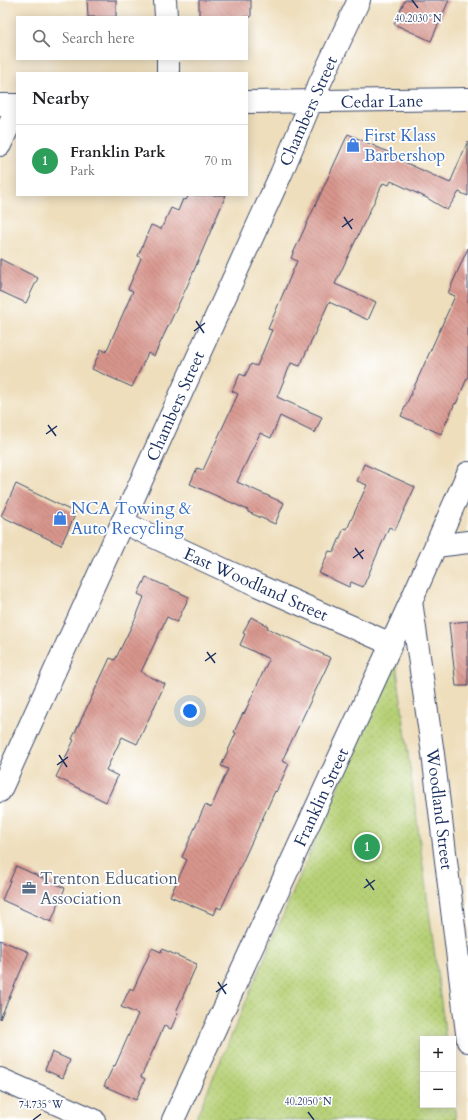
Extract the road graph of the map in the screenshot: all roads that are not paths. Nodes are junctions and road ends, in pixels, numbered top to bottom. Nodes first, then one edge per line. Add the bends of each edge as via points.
1 (165, 0) edge
2 (359, 0) edge
3 (166, 16) edge
4 (168, 60) edge
5 (168, 72) edge
6 (468, 99) edge
7 (248, 102) edge
8 (311, 102) junction
9 (0, 105) edge
10 (16, 106) edge
11 (16, 108) edge
12 (0, 145) edge
13 (468, 473) edge
14 (122, 522) junction
15 (468, 542) edge
16 (436, 546) junction
17 (411, 601) junction
18 (391, 644) junction
19 (0, 790) edge
20 (463, 953) edge
21 (468, 1041) edge
22 (0, 1079) edge
23 (94, 1120) edge
24 (173, 1120) edge

1 - 3 street
2 - 8 street, Chambers Street
4 - 5 street
6 - 8 street, Cedar Lane
7 - 8 street, Cedar Lane
8 - 14 street, Chambers Street via 281,174
9 - 10 street
11 - 12 street
13 - 16 street, Franklin Street
14 - 18 street, East Woodland Street
14 - 19 street, Chambers Street
15 - 16 street
16 - 17 street, Franklin Street
17 - 18 street, Franklin Street
17 - 20 street, Woodland Street
18 - 24 street, Franklin Street
20 - 21 street, Woodland Street
22 - 23 street

